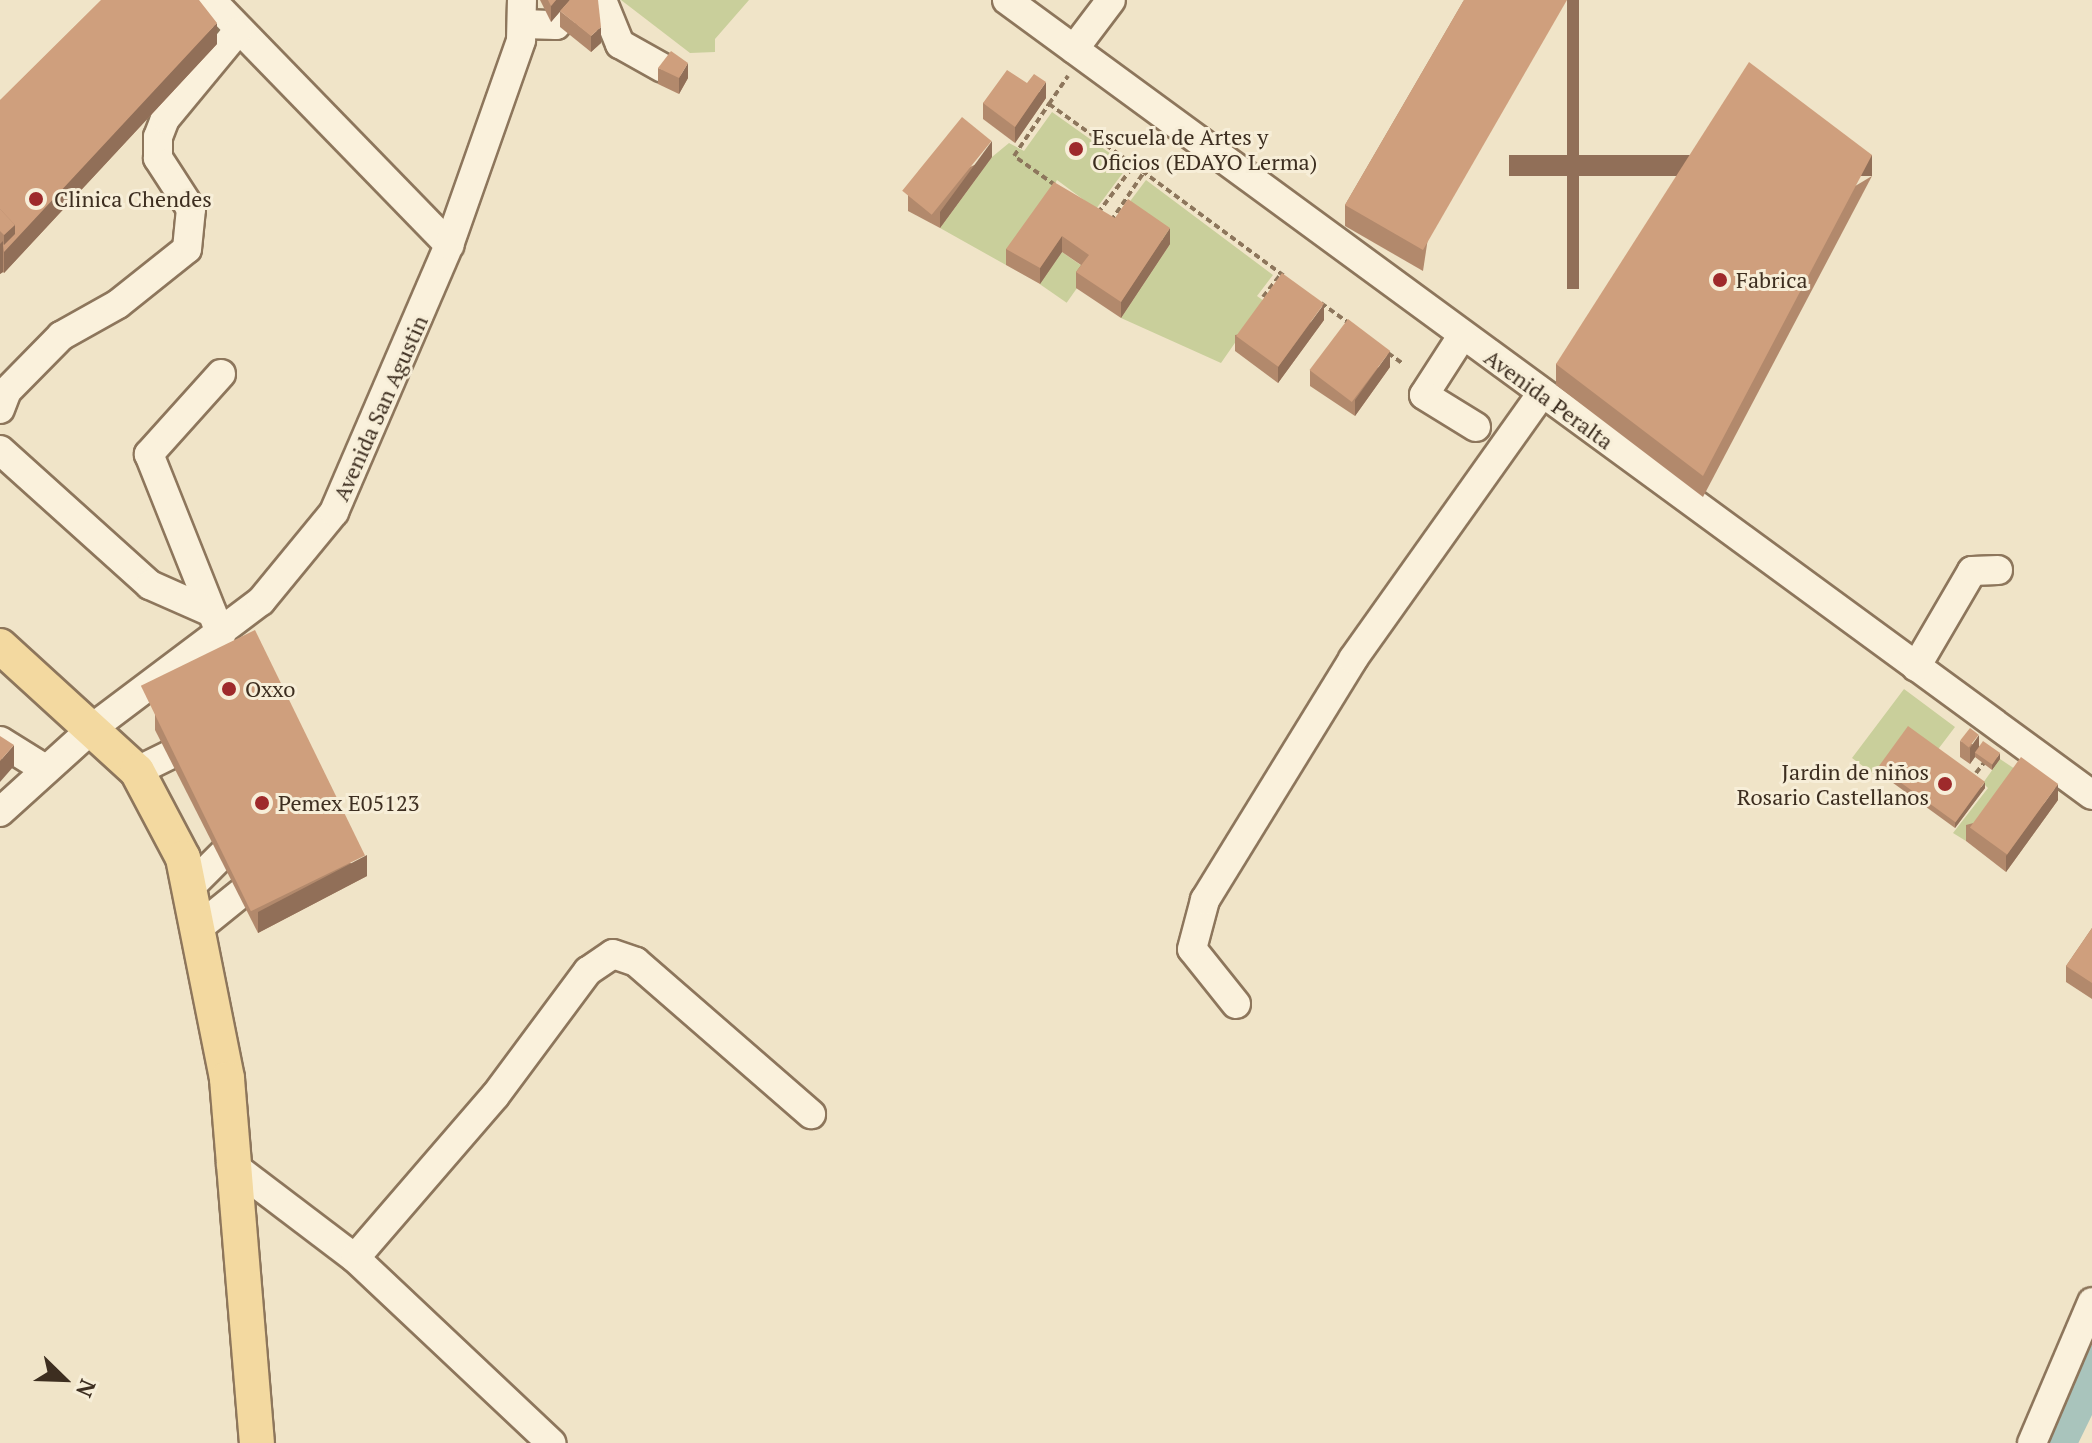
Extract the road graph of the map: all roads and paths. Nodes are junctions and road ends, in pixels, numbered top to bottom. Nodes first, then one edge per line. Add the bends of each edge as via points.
1 (211, 0) edge
2 (575, 0) edge
3 (602, 0) edge
4 (1007, 0) edge
5 (1111, 0) edge
6 (523, 12) edge
7 (237, 32) junction
8 (1078, 52) junction
9 (663, 68) edge
10 (1049, 104) junction
11 (1134, 165) junction
12 (1144, 172) junction
13 (1122, 182) junction
14 (1131, 188) junction
15 (1061, 189) edge
16 (1110, 197) junction
17 (1084, 206) edge
18 (1120, 206) junction
19 (1096, 215) junction
20 (449, 245) junction
21 (1281, 274) junction
22 (1292, 282) edge
23 (1263, 297) edge
24 (1315, 299) edge
25 (1349, 323) junction
26 (1360, 331) edge
27 (1341, 334) edge
28 (1462, 336) junction
29 (1381, 347) edge
30 (1402, 363) dead end
31 (221, 374) dead end
32 (1542, 393) junction
33 (0, 409) edge
34 (1476, 427) dead end
35 (0, 450) edge
36 (1998, 570) dead end
37 (216, 624) junction
38 (0, 646) edge
39 (1916, 667) junction
40 (95, 726) junction
41 (204, 739) junction
42 (0, 741) edge
43 (234, 741) edge
44 (216, 765) edge
45 (45, 769) junction
46 (137, 771) junction
47 (2092, 795) edge
48 (235, 804) edge
49 (0, 812) edge
50 (292, 853) edge
51 (189, 888) junction
52 (198, 928) junction
53 (1236, 1004) dead end
54 (811, 1114) dead end
55 (231, 1164) junction
56 (355, 1258) junction
57 (2092, 1302) edge
58 (257, 1443) edge
59 (551, 1443) edge
60 (2032, 1443) edge

1 - 7 street
2 - 6 street via 556,25
3 - 9 street via 620,44
4 - 8 street, Avenida Peralta
5 - 8 street
6 - 20 street, Avenida San Agustin
7 - 20 street
7 - 33 street via 165,119 158,137 158,158 191,209 187,249 118,304 61,336 7,391
8 - 10 path
8 - 28 street, Avenida Peralta
10 - 11 path
10 - 15 path via 1014,156
11 - 12 path
11 - 13 path
12 - 14 path
12 - 21 path
13 - 14 path
13 - 16 path
14 - 18 path
16 - 18 path
16 - 19 path
17 - 19 path
18 - 19 path via 1110,223
20 - 37 street, Avenida San Agustin via 334,512 261,601
21 - 22 path
21 - 23 path
24 - 25 path
25 - 26 path
25 - 27 path
28 - 32 street, Avenida Peralta
28 - 34 street via 1424,395
29 - 30 path
31 - 37 street via 149,454
32 - 39 street, Avenida Peralta
32 - 53 street via 1353,659 1205,900 1192,949
35 - 37 street via 150,585
36 - 39 street via 1972,571
37 - 40 street, Avenida San Agustin
38 - 40 main road
39 - 47 street, Avenida Peralta
40 - 45 street, Avenida San Agustin
40 - 46 main road
41 - 43 street via 228,727
41 - 44 street
41 - 46 street
42 - 45 street
45 - 49 street, Avenida San Agustin
46 - 51 main road via 183,858
48 - 51 street via 256,822
50 - 52 street
51 - 52 main road
52 - 55 main road via 227,1079
54 - 56 street via 636,962 613,954 588,971 495,1096
55 - 56 street
55 - 58 main road
56 - 59 street
57 - 60 street

